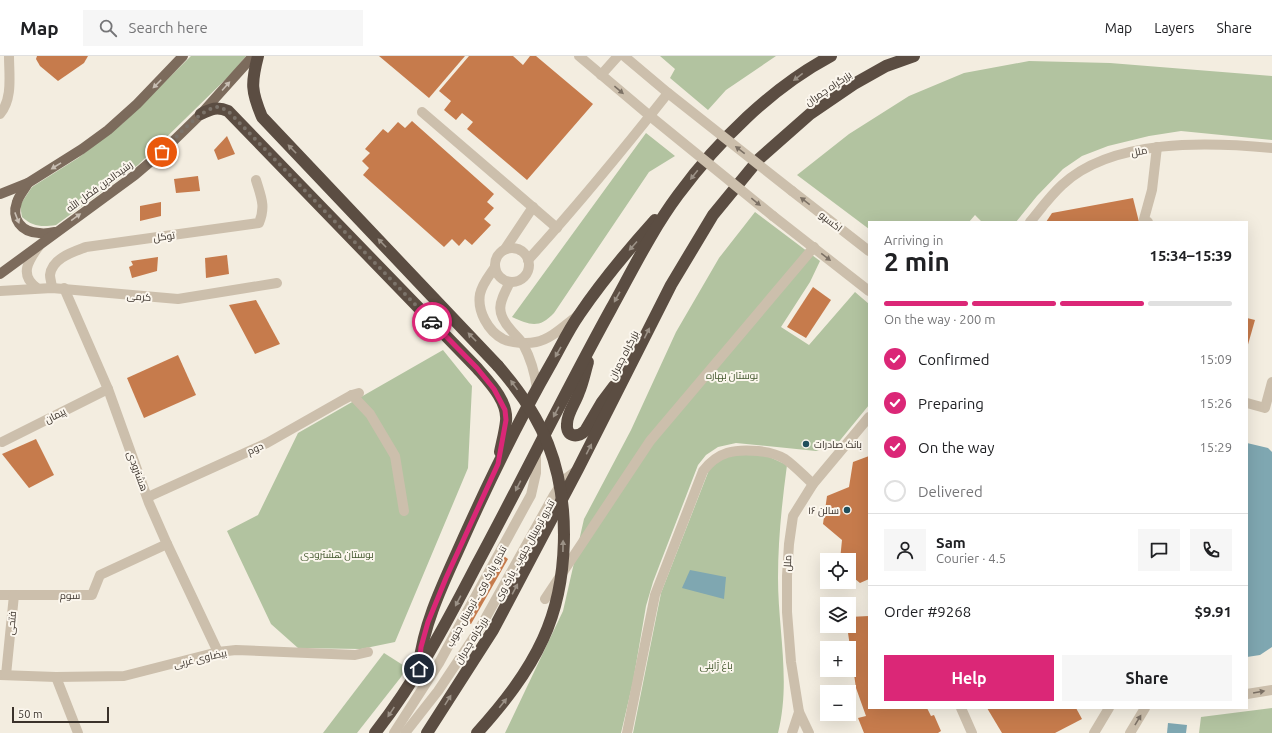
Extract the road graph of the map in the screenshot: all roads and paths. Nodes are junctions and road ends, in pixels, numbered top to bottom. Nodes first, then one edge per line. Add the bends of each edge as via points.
1 (9, 56) edge
2 (183, 56) edge
3 (253, 56) edge
4 (258, 56) edge
5 (579, 56) edge
6 (618, 56) edge
7 (624, 56) edge
8 (831, 56) edge
9 (914, 56) edge
10 (601, 75) junction
11 (668, 93) junction
12 (422, 112) dead end
13 (0, 114) edge
14 (201, 114) junction
15 (650, 116) junction
16 (1157, 147) junction
17 (1272, 148) edge
18 (256, 180) dead end
19 (28, 183) junction
20 (0, 194) edge
21 (677, 196) junction
22 (533, 207) junction
23 (1031, 221) edge
24 (1147, 221) edge
25 (557, 228) junction
26 (56, 232) junction
27 (43, 242) junction
28 (814, 247) junction
29 (506, 249) junction
30 (868, 250) edge
31 (528, 260) junction
32 (494, 267) junction
33 (0, 274) edge
34 (510, 282) junction
35 (277, 283) dead end
36 (37, 288) junction
37 (52, 288) junction
38 (64, 288) junction
39 (868, 290) edge
40 (0, 292) edge
41 (579, 315) junction
42 (596, 336) junction
43 (522, 343) junction
44 (638, 352) junction
45 (1272, 382) edge
46 (108, 388) junction
47 (537, 389) junction
48 (1248, 403) edge
49 (1248, 409) edge
50 (1269, 410) edge
51 (868, 418) edge
52 (2, 442) dead end
53 (536, 451) junction
54 (498, 464) junction
55 (578, 469) junction
56 (813, 484) junction
57 (148, 497) junction
58 (404, 510) dead end
59 (167, 544) junction
60 (0, 595) edge
61 (14, 595) junction
62 (545, 599) dead end
63 (218, 652) junction
64 (368, 652) dead end
65 (419, 669) junction
66 (3, 675) edge
67 (56, 677) junction
68 (1272, 690) edge
69 (1248, 694) edge
70 (960, 709) edge
71 (1108, 709) edge
72 (1144, 709) edge
73 (799, 712) junction
74 (78, 733) edge
75 (375, 733) edge
76 (394, 733) edge
77 (405, 733) edge
78 (427, 733) edge
79 (477, 733) edge
80 (627, 733) edge
81 (792, 733) edge
82 (809, 733) edge
83 (972, 733) edge
84 (1094, 733) edge
85 (1130, 733) edge

1 - 13 street via 8,100
2 -> 19 main road via 108,130
14 -> 3 main road, رشیدالدین فضل الله
79 -> 4 highway, bridge via 518,684 532,661 543,639 558,594 563,559 562,507 552,455 532,412 498,366 262,117 254,98 252,77
5 - 10 street
6 - 10 street
7 - 11 street, اکسپو
8 -> 21 highway via 812,66 757,108 714,150
44 -> 9 highway, بزرگراه چمران via 671,285 713,215 759,159 810,114 854,84 886,66
10 -> 15 street
11 - 15 street
30 -> 11 street, اکسپو, bridge
12 - 22 street
26 -> 14 main road, رشیدالدین فضل الله via 134,175
14 - 54 highway via 220,107 228,111 484,376 505,410 506,420
15 - 25 street
15 -> 28 street, bridge
16 - 17 street, ملل via 1202,144
16 - 23 street, ملل via 1119,155 1089,166 1062,185
16 - 24 street via 1152,190 1144,219
18 - 37 street, توکل via 263,207 259,223 86,247 66,254 54,265 50,275
19 - 20 main road
19 -> 26 main road via 17,200 14,213 18,223 26,230 39,233
21 -> 41 highway via 619,260
21 -> 42 highway
22 - 25 street
22 - 29 street
25 - 31 street
26 - 27 main road, رشیدالدین فضل الله
27 - 33 main road, رشیدالدین فضل الله
27 - 36 street via 28,264 26,275
28 -> 39 street
28 - 62 street via 650,442
29 - 31 street via 522,251
29 - 32 street via 497,256
31 - 34 street via 528,271 525,276 516,282
32 - 34 street via 500,277
32 - 43 street via 480,295 484,319 504,340
34 - 43 street via 500,304 501,314
35 - 38 street, کرمی via 178,299
36 - 37 street, کرمی
36 - 40 street, کرمی
37 - 38 street, کرمی
38 - 46 street, هشترودی
41 - 43 street via 555,333 537,342
41 -> 47 highway
42 - 44 highway via 580,392 567,420 567,430 575,436 585,431 602,402
42 -> 53 highway
43 - 47 street via 535,372
55 -> 44 highway, بزرگراه چمران
45 - 50 street
46 - 52 street, پیمان
46 - 57 street, هشترودی
47 - 54 highway
48 - 50 street
49 - 50 street
51 - 56 street, ملل
53 -> 65 highway
53 - 76 street, تندرو پارک وی ـ ترمینال جنوب via 536,473 531,495 439,663
54 - 65 highway via 428,622 421,647
55 - 77 street, تندرو ترمینال جنوب ـ پارک وی via 564,480 554,495 480,628 438,691
78 -> 55 highway, بزرگراه چمران via 493,630
56 - 73 street, ملل via 794,516 788,544 787,612
56 - 80 street via 786,460 767,452 728,452 708,464 655,594
57 - 58 street, دوم via 267,443 356,394 395,456
57 - 59 street, هشترودی
59 - 61 street, سوم via 100,575 92,595
59 - 63 street, هشترودی
60 - 61 street, سوم
61 - 66 street, فتحی
63 - 64 street, بیضاوی غربی
63 - 67 street, بیضاوی غربی via 130,675
65 -> 75 highway
66 - 67 street, بیضاوی غربی
67 - 74 street
69 -> 68 street
70 - 83 street
71 - 84 street
85 -> 72 street
73 - 81 street, ملل
73 - 82 street

